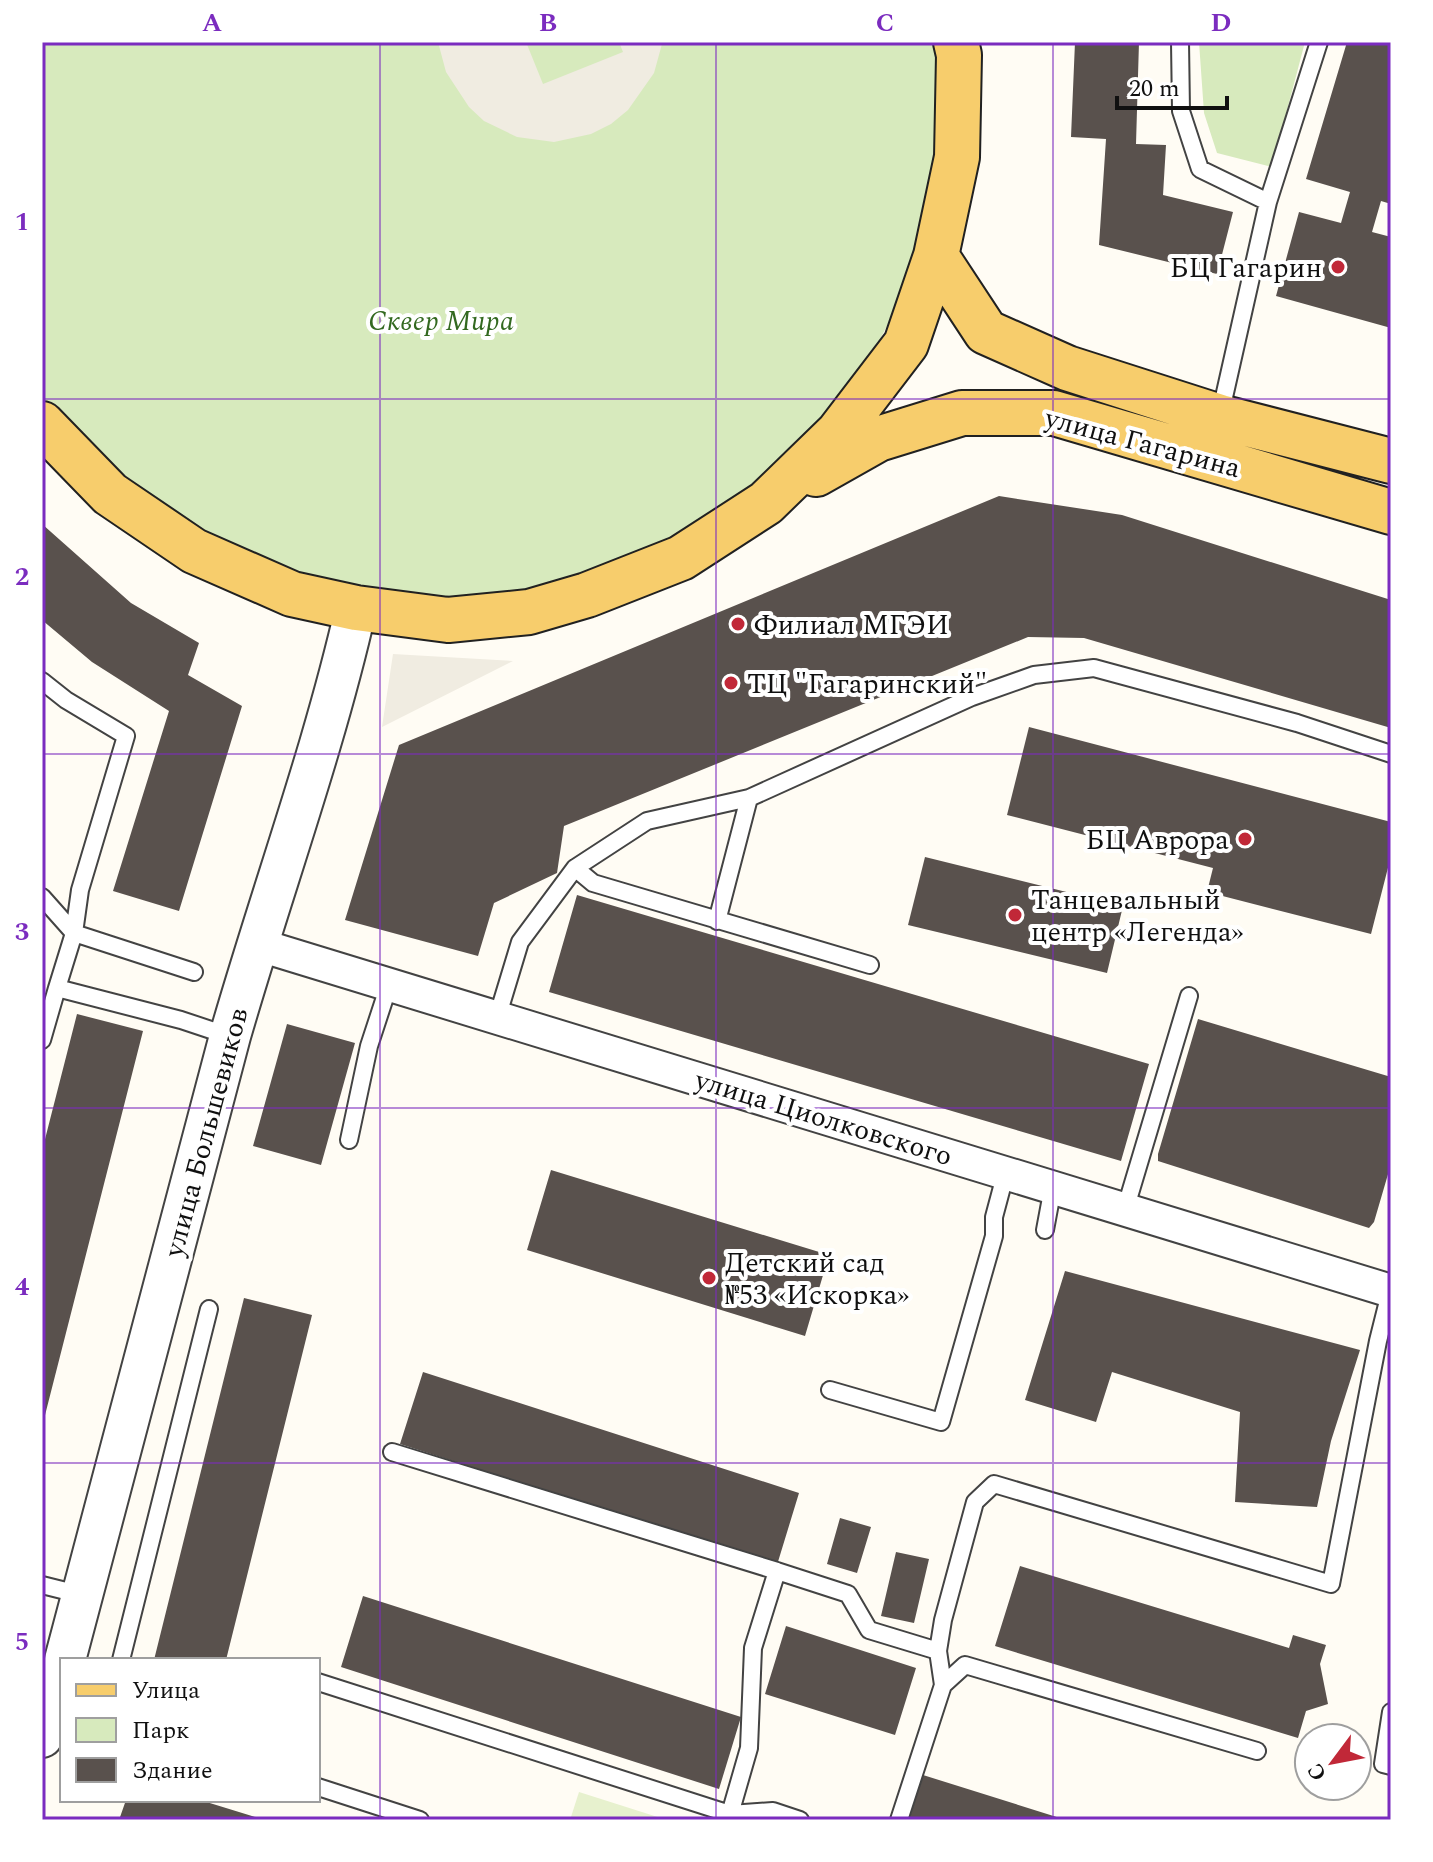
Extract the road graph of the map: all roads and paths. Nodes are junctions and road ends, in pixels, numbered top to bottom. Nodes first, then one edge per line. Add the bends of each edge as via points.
1 (956, 42) edge
2 (1180, 42) edge
3 (1319, 42) edge
4 (1268, 202) junction
5 (936, 256) junction
6 (1220, 417) junction
7 (42, 424) edge
8 (1391, 461) edge
9 (766, 503) junction
10 (1391, 512) edge
11 (356, 608) junction
12 (42, 681) edge
13 (1391, 754) edge
14 (749, 798) junction
15 (575, 868) junction
16 (42, 897) edge
17 (717, 921) junction
18 (74, 933) junction
19 (256, 944) junction
20 (870, 965) dead end
21 (194, 972) dead end
22 (389, 985) junction
23 (57, 988) junction
24 (1189, 996) dead end
25 (497, 1018) junction
26 (230, 1036) junction
27 (42, 1040) edge
28 (349, 1140) dead end
29 (1006, 1172) junction
30 (1053, 1187) junction
31 (1125, 1210) junction
32 (1045, 1230) dead end
33 (1391, 1290) edge
34 (209, 1309) dead end
35 (830, 1390) dead end
36 (392, 1452) dead end
37 (777, 1571) junction
38 (42, 1585) edge
39 (82, 1595) junction
40 (938, 1651) junction
41 (66, 1658) edge
42 (122, 1658) edge
43 (320, 1683) edge
44 (943, 1685) junction
45 (1391, 1712) edge
46 (1257, 1751) dead end
47 (1391, 1766) edge
48 (320, 1788) edge
49 (729, 1817) edge
50 (420, 1820) edge
51 (800, 1820) edge
52 (899, 1820) edge

1 - 5 main road via 957,157
2 - 4 lane via 1181,111 1200,169
3 - 4 lane
4 - 6 lane
5 - 6 main road, улица Гагарина via 986,332 1067,368
5 - 9 main road via 906,344 838,433
6 - 8 main road, улица Гагарина
7 - 11 main road via 110,494 194,551 292,594
9 - 10 main road, улица Гагарина via 892,434 962,413 1054,413
9 - 11 main road via 681,558 529,612 448,620
11 - 19 street, улица Большевиков via 341,676
12 - 18 lane via 126,736 80,890
13 - 14 lane via 1094,668 1034,675 972,697
14 - 15 lane via 647,821
14 - 17 lane
15 - 17 lane via 593,883
15 - 25 lane via 520,942
16 - 18 lane
17 - 20 lane
18 - 21 lane
18 - 23 lane
19 - 22 street, улица Циолковского
19 - 26 street, улица Большевиков
22 - 25 street, улица Циолковского
22 - 28 lane via 369,1046
23 - 26 lane
23 - 27 lane
24 - 31 lane
25 - 29 street, улица Циолковского
26 - 39 street, улица Большевиков
29 - 30 street, улица Циолковского
29 - 35 lane via 994,1236 941,1422
30 - 31 street, улица Циолковского
30 - 32 lane
31 - 33 street, улица Циолковского
33 - 40 lane via 1331,1584 994,1484 975,1502
34 - 42 lane
36 - 37 lane
37 - 40 lane via 848,1594 869,1630
37 - 49 lane via 753,1648 749,1748
38 - 39 lane
39 - 41 street, улица Большевиков
40 - 44 lane
43 - 49 lane
44 - 46 lane via 965,1665
44 - 52 lane
45 - 47 lane via 1383,1764
48 - 50 lane
49 - 51 lane via 773,1811

